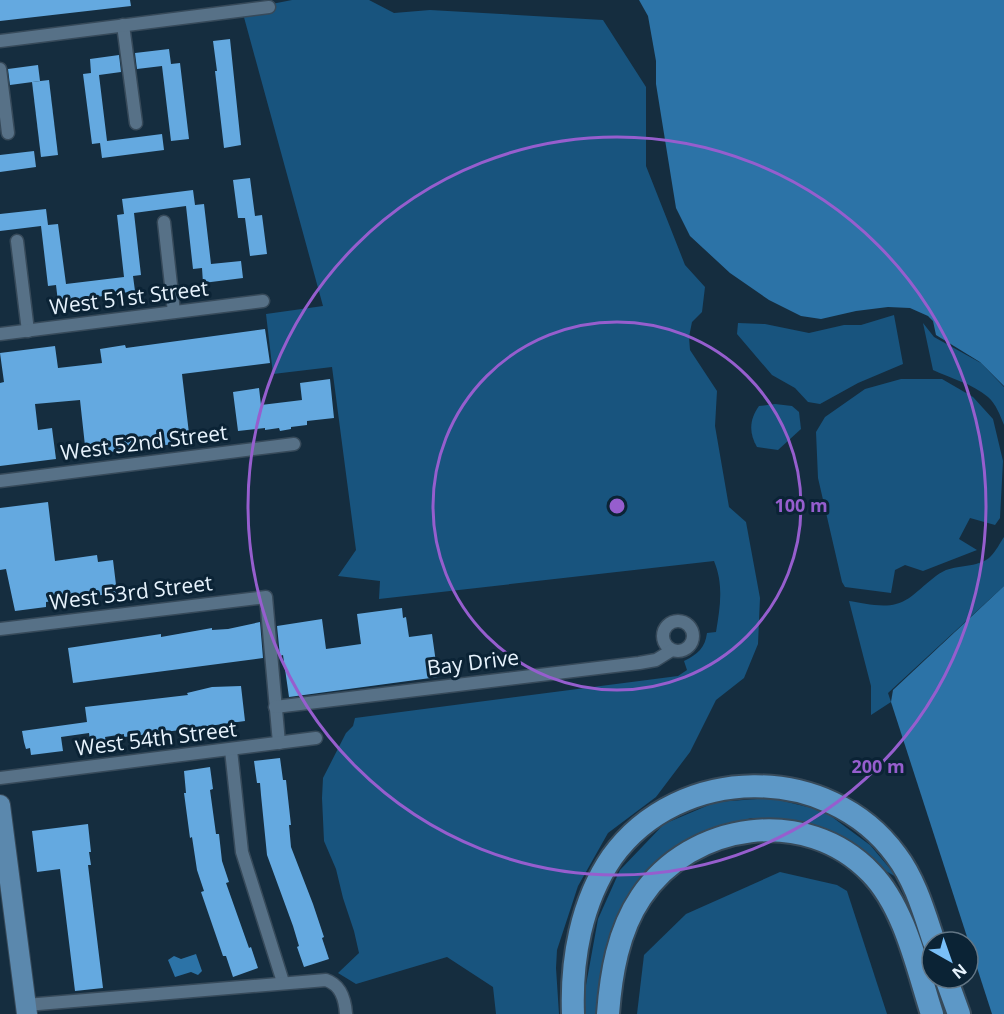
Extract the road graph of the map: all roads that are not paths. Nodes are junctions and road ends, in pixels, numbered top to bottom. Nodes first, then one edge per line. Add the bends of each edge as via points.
1 (268, 7) dead end
2 (123, 25) junction
3 (0, 41) edge
4 (0, 69) edge
5 (136, 123) dead end
6 (8, 133) dead end
7 (164, 222) dead end
8 (17, 241) dead end
9 (263, 301) dead end
10 (174, 312) junction
11 (28, 331) junction
12 (0, 334) edge
13 (294, 444) dead end
14 (0, 481) edge
15 (0, 629) edge
16 (672, 650) dead end
17 (275, 706) junction
18 (316, 738) dead end
19 (279, 743) junction
20 (231, 750) junction
21 (0, 778) edge
22 (0, 805) edge
23 (8, 925) edge
24 (930, 930) edge
25 (283, 982) junction
26 (950, 990) edge
27 (27, 1010) edge
28 (346, 1014) edge
29 (573, 1014) edge
30 (608, 1014) edge
31 (932, 1014) edge
32 (959, 1014) edge

1 - 2 street
2 - 3 street
2 - 5 street
4 - 6 street
7 - 10 street
8 - 11 street
9 - 10 street, West 51st Street
10 - 11 street, West 51st Street
11 - 12 street, West 51st Street
13 - 14 street, West 52nd Street
15 - 17 street, West 53rd Street via 266,597
16 - 17 street, Bay Drive via 656,660 639,663
17 - 19 street
18 - 19 street, West 54th Street
19 - 20 street, West 54th Street
20 - 21 street, West 54th Street
20 - 25 street via 242,852
22 - 23 main road
23 - 27 main road
24 - 29 highway via 903,865 882,838 856,816 826,800 783,787 713,790 672,806 644,825 620,848 600,876 579,940
25 - 27 street
25 - 28 street via 334,982 346,1003
26 - 32 highway
30 - 31 highway via 612,973 624,929 654,879 680,857 710,840 767,830 822,841 870,872 896,911

